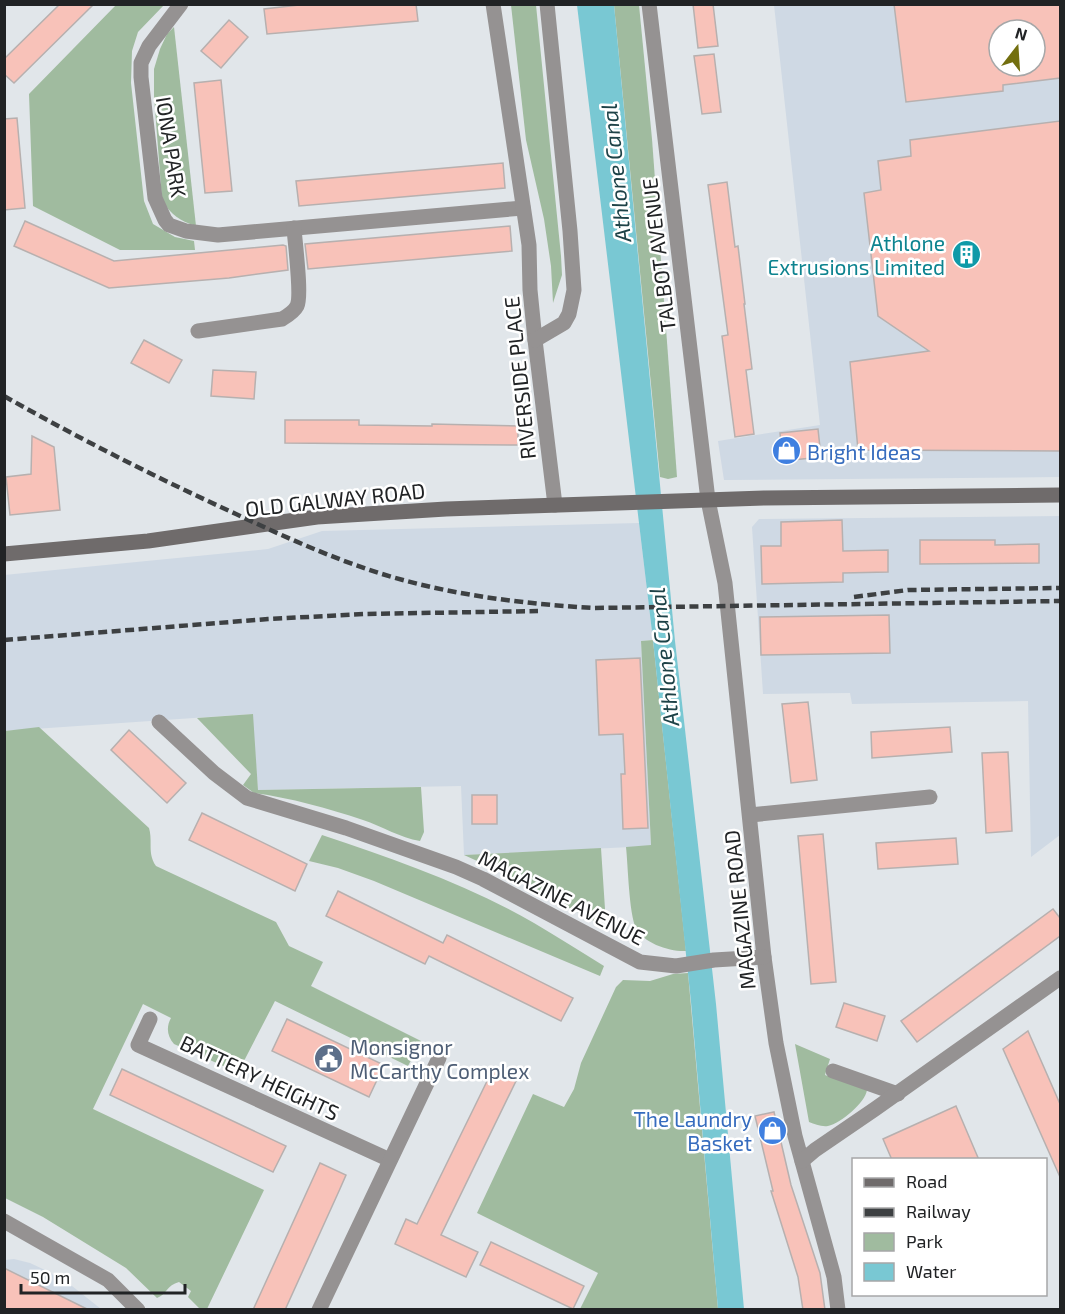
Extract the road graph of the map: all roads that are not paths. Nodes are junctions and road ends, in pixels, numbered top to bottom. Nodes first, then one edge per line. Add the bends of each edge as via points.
1 (181, 4) edge
2 (493, 4) edge
3 (547, 4) edge
4 (649, 4) edge
5 (523, 208) junction
6 (294, 228) junction
7 (198, 331) dead end
8 (535, 340) junction
9 (1060, 495) edge
10 (708, 500) junction
11 (555, 505) junction
12 (4, 554) edge
13 (159, 722) dead end
14 (930, 797) dead end
15 (750, 815) junction
16 (764, 957) junction
17 (1060, 978) edge
18 (150, 1019) dead end
19 (439, 1058) dead end
20 (833, 1071) dead end
21 (898, 1094) junction
22 (390, 1160) junction
23 (802, 1161) junction
24 (4, 1221) edge
25 (138, 1310) edge
26 (319, 1310) edge
27 (838, 1310) edge

1 - 6 street, IONA PARK via 141,63 155,198 165,220 177,228 218,235
2 - 5 street
3 - 8 street via 574,290 564,323
4 - 10 street, TALBOT AVENUE
5 - 6 street, IONA PARK
5 - 8 street, RIVERSIDE PLACE
6 - 7 street via 298,306 282,320
8 - 11 street, RIVERSIDE PLACE
9 - 10 main road, OLD GALWAY ROAD
10 - 11 main road, OLD GALWAY ROAD
10 - 15 street, MAGAZINE ROAD via 725,583
11 - 12 main road, OLD GALWAY ROAD via 317,517 171,538
13 - 16 street, MAGAZINE AVENUE via 247,798 441,861 640,962 676,966
14 - 15 street
15 - 16 street, MAGAZINE ROAD
16 - 23 street, MAGAZINE ROAD via 776,1043
17 - 21 street
18 - 22 street, BATTERY HEIGHTS via 138,1045
19 - 22 street
20 - 21 street
21 - 23 street
22 - 26 street
23 - 27 street, MAGAZINE ROAD via 834,1277
24 - 25 street via 108,1280

